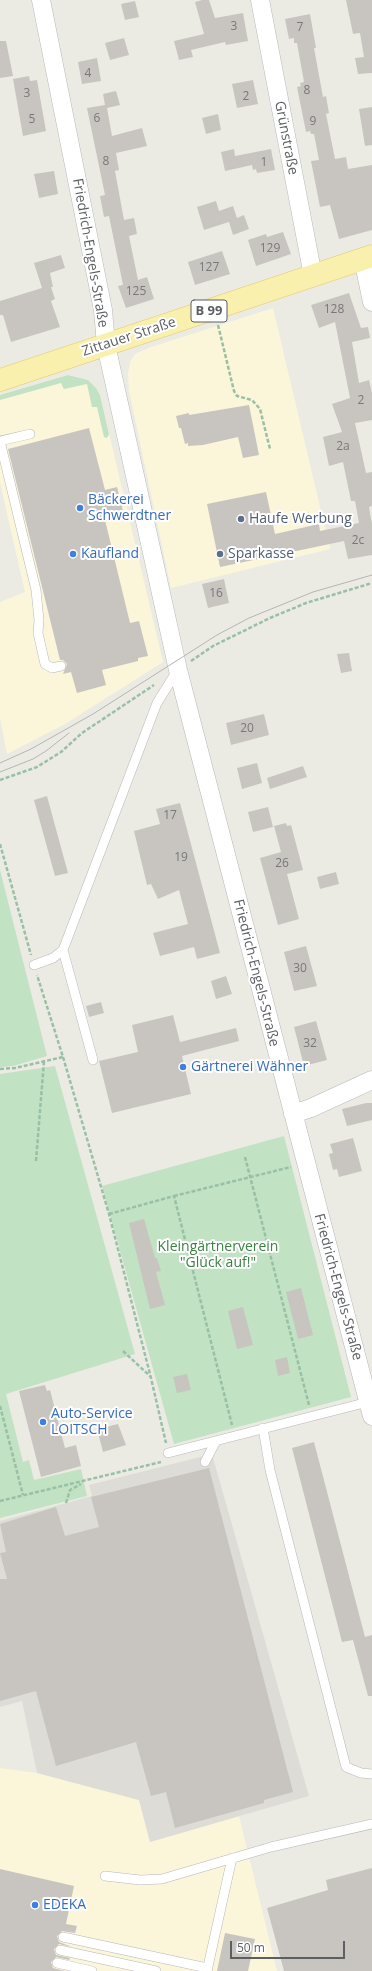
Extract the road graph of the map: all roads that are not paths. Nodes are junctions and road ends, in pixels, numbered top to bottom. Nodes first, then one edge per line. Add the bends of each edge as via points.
1 (41, 0) edge
2 (260, 0) edge
3 (368, 257) edge
4 (313, 276) junction
5 (372, 302) edge
6 (106, 345) junction
7 (0, 380) edge
8 (30, 434) dead end
9 (61, 666) dead end
10 (178, 670) junction
11 (63, 950) junction
12 (34, 965) road end
13 (93, 1060) dead end
14 (372, 1080) edge
15 (293, 1114) junction
16 (370, 1409) edge
17 (263, 1428) junction
18 (216, 1440) junction
19 (168, 1453) road end
20 (205, 1462) dead end
21 (372, 1774) edge
22 (372, 1824) edge
23 (232, 1858) junction
24 (105, 1876) dead end
25 (63, 1937) dead end
26 (60, 1950) dead end
27 (57, 1963) dead end
28 (207, 1970) edge
29 (92, 1971) edge
30 (156, 1971) edge

1 - 6 street, Friedrich-Engels-Straße via 103,310
2 - 4 street, Grünstraße
3 - 4 main road, Zittauer Straße / B 99
3 - 5 street
4 - 6 main road, Zittauer Straße / B 99
6 - 7 main road, Zittauer Straße / B 99
6 - 10 street, Friedrich-Engels-Straße
8 - 9 lane via 0,441 36,590 38,633 46,664 52,668
10 - 11 lane via 157,703
10 - 15 street, Friedrich-Engels-Straße
11 - 12 lane via 53,958
11 - 13 lane
14 - 15 street
15 - 16 street, Friedrich-Engels-Straße
16 - 17 lane via 312,1416
17 - 18 lane
17 - 21 lane via 270,1470 346,1767
18 - 19 lane
18 - 20 lane
22 - 23 lane
23 - 24 lane via 162,1879 140,1880
23 - 28 lane
25 - 28 lane
26 - 30 lane
27 - 29 lane

